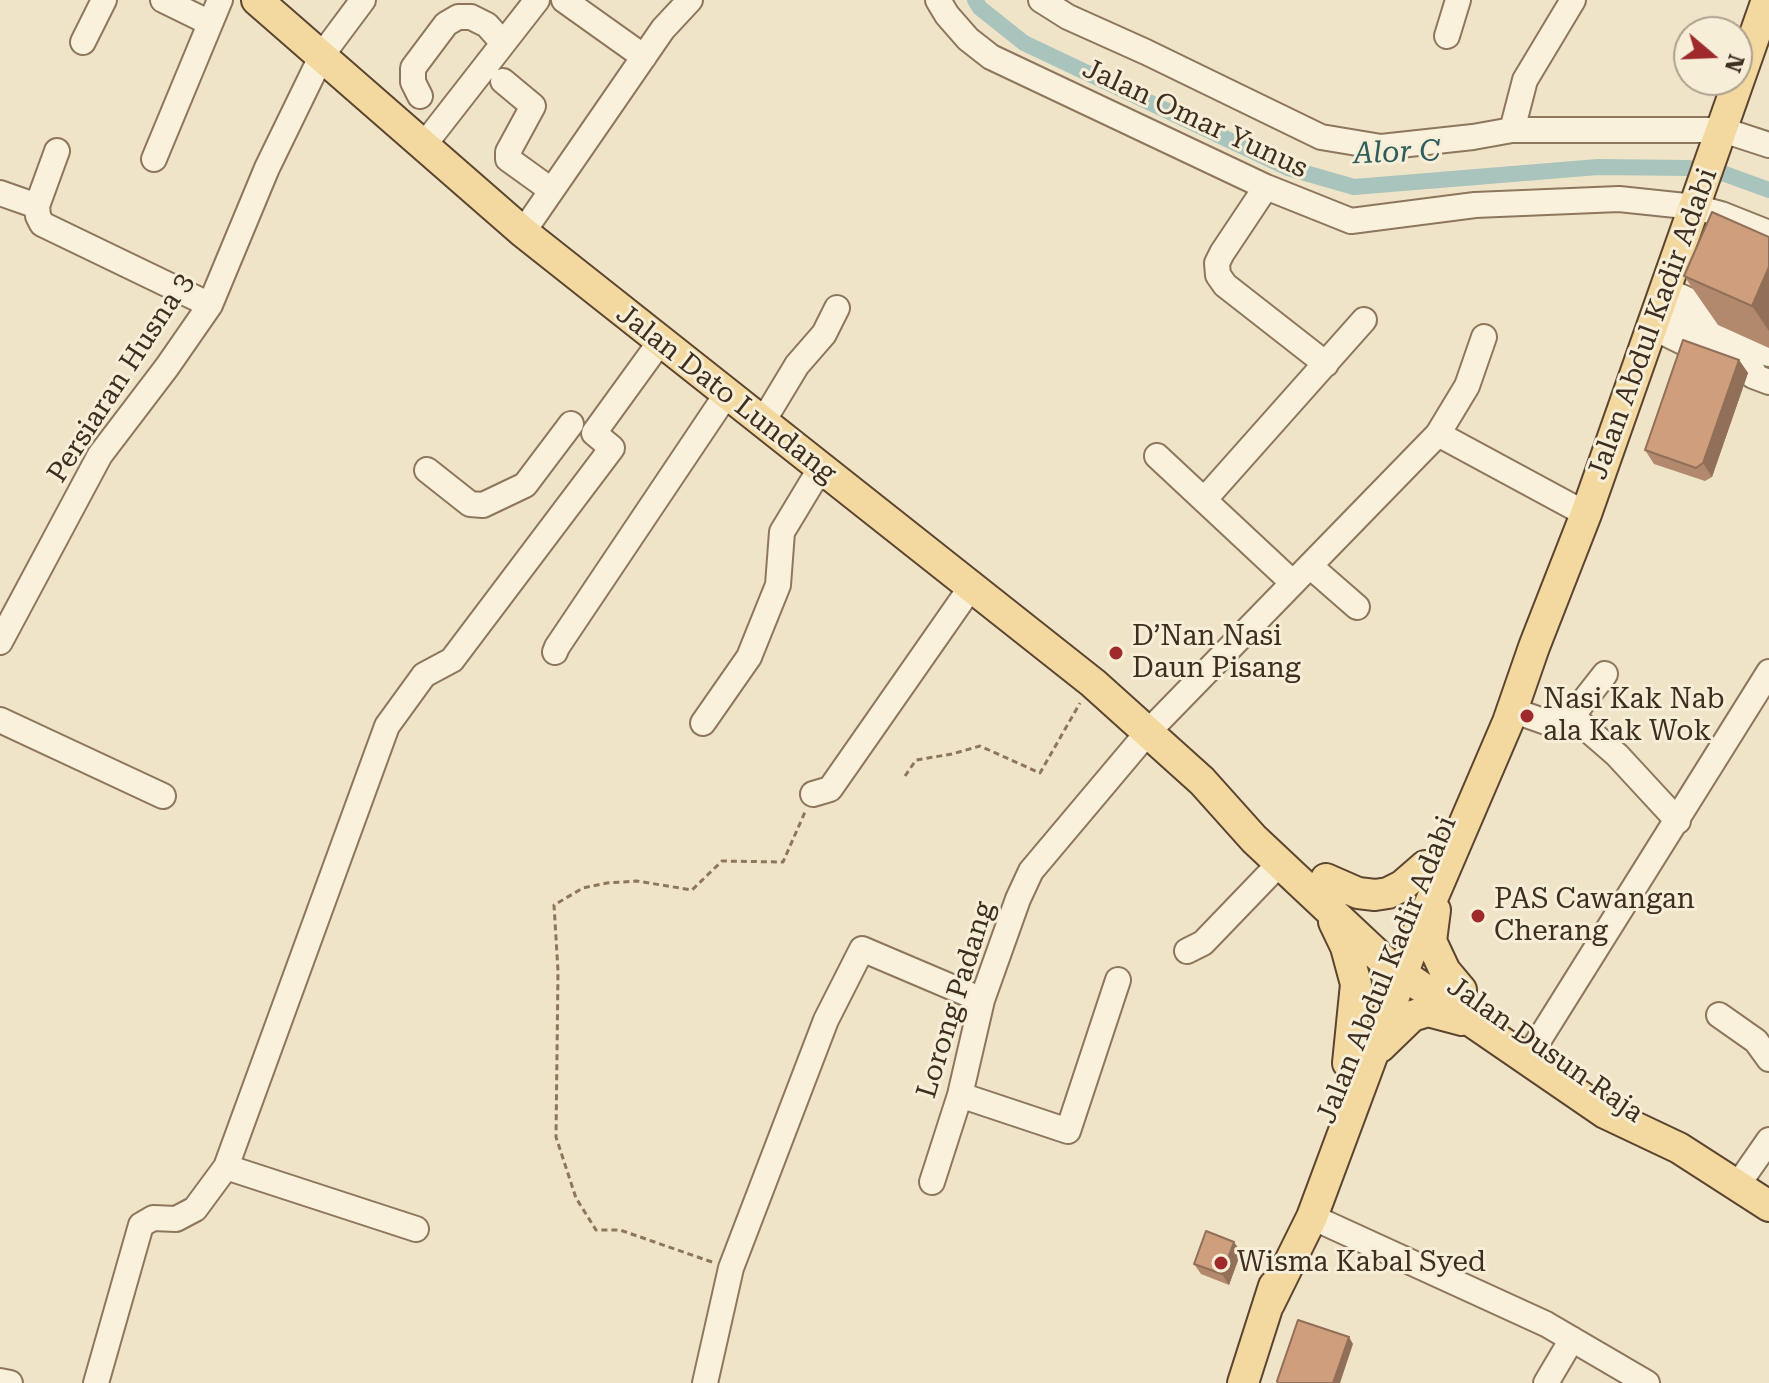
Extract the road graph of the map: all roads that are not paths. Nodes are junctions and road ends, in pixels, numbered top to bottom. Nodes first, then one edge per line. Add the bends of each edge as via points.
1 (104, 0) edge
2 (163, 0) edge
3 (257, 0) edge
4 (363, 0) edge
5 (537, 0) edge
6 (564, 0) edge
7 (690, 0) edge
8 (938, 0) edge
9 (1041, 0) edge
10 (1458, 0) edge
11 (1573, 0) edge
12 (1767, 4) edge
13 (215, 11) edge
14 (1447, 36) dead end
15 (83, 42) dead end
16 (503, 43) junction
17 (322, 55) junction
18 (644, 57) junction
19 (503, 81) dead end
20 (420, 96) dead end
21 (1512, 130) junction
22 (1719, 140) junction
23 (424, 145) junction
24 (1769, 145) edge
25 (57, 151) dead end
26 (154, 159) dead end
27 (1266, 187) junction
28 (551, 190) junction
29 (0, 193) edge
30 (1698, 199) junction
31 (37, 206) junction
32 (523, 232) junction
33 (1769, 233) edge
34 (1722, 284) edge
35 (210, 305) junction
36 (837, 308) dead end
37 (1659, 308) junction
38 (1708, 318) junction
39 (1364, 320) dead end
40 (1484, 337) dead end
41 (660, 342) junction
42 (1769, 354) edge
43 (1326, 364) junction
44 (1769, 382) edge
45 (726, 395) junction
46 (762, 423) junction
47 (571, 424) dead end
48 (1438, 434) junction
49 (1157, 456) dead end
50 (820, 469) junction
51 (427, 470) dead end
52 (1204, 500) junction
53 (1586, 514) junction
54 (1301, 574) junction
55 (971, 587) junction
56 (1357, 607) dead end
57 (0, 642) edge
58 (1534, 647) junction
59 (555, 652) dead end
60 (1769, 672) edge
61 (1605, 674) dead end
62 (1512, 710) junction
63 (1572, 716) junction
64 (0, 720) edge
65 (703, 723) dead end
66 (1148, 732) junction
67 (1202, 781) junction
68 (813, 794) road end
69 (163, 796) dead end
70 (1678, 821) junction
71 (1280, 863) junction
72 (1434, 870) junction
73 (1323, 890) junction
74 (1187, 951) dead end
75 (1397, 958) junction
76 (1118, 980) dead end
77 (1461, 990) junction
78 (982, 1000) junction
79 (1719, 1015) dead end
80 (1475, 1024) junction
81 (1537, 1043) junction
82 (1769, 1059) edge
83 (1359, 1061) junction
84 (960, 1095) junction
85 (1769, 1140) edge
86 (1679, 1148) junction
87 (226, 1167) junction
88 (932, 1182) dead end
89 (1737, 1186) junction
90 (1769, 1206) edge
91 (1312, 1217) junction
92 (416, 1229) dead end
93 (1269, 1304) junction
94 (1572, 1339) junction
95 (0, 1381) edge
96 (10, 1383) edge
97 (96, 1383) edge
98 (705, 1383) edge
99 (1243, 1383) edge
100 (1546, 1383) edge
101 (1647, 1383) edge

1 - 15 street
2 - 13 street
3 - 17 main road, Jalan Dato Lundang
4 - 17 street, Persiaran Husna 3
5 - 16 street
6 - 18 street
7 - 18 street
8 - 27 street, Jalan Omar Yunus via 968,39 991,57
9 - 21 street via 1321,137 1381,147
10 - 14 street
11 - 21 street via 1525,80
12 - 22 main road, Jalan Abdul Kadir Adabi
13 - 26 street
16 - 20 street via 471,17 446,24 413,68
16 - 23 street
17 - 23 main road, Jalan Dato Lundang
17 - 35 street, Persiaran Husna 3
18 - 28 street
19 - 28 street via 533,106 508,159
21 - 22 street
22 - 24 street
22 - 30 main road, Jalan Abdul Kadir Adabi
23 - 32 main road, Jalan Dato Lundang
25 - 31 street
27 - 30 street, Jalan Omar Yunus via 1351,221 1475,205
27 - 43 street via 1222,253 1218,275
28 - 32 street
29 - 31 street
30 - 33 street, Jalan Omar Yunus
30 - 37 main road, Jalan Abdul Kadir Adabi
31 - 35 street via 42,224
32 - 41 main road, Jalan Dato Lundang
34 - 38 street
35 - 57 street, Persiaran Husna 3 via 100,455
36 - 46 street
37 - 38 street
37 - 44 street via 1699,350 1748,367 1753,376
37 - 53 main road, Jalan Abdul Kadir Adabi
38 - 42 street
39 - 43 street
40 - 48 street, Lorong Padang via 1467,386
41 - 45 main road, Jalan Dato Lundang
41 - 87 street via 594,433 612,448 452,660 424,675 387,726
43 - 52 street
45 - 46 main road, Jalan Dato Lundang
45 - 59 street
46 - 50 main road, Jalan Dato Lundang
47 - 51 street via 525,485 483,505 470,504
48 - 53 street
48 - 54 street, Lorong Padang
49 - 52 street
50 - 55 main road, Jalan Dato Lundang
50 - 65 street via 782,532 778,585 749,657
52 - 54 street
53 - 58 main road, Jalan Abdul Kadir Adabi
54 - 56 street
54 - 66 street, Lorong Padang
55 - 66 main road, Jalan Dato Lundang
55 - 68 street via 830,789
58 - 62 main road, Jalan Abdul Kadir Adabi
58 - 72 main road, Jalan Abdul Kadir Adabi via 1493,718
60 - 70 street
61 - 63 street
62 - 63 street via 1546,722
62 - 72 main road, Jalan Abdul Kadir Adabi
63 - 70 street
64 - 69 street
66 - 67 main road, Jalan Dato Lundang
66 - 78 street, Lorong Padang via 1031,871
67 - 71 main road, Jalan Dato Lundang
67 - 73 main road, Jalan Dato Lundang via 1268,826
70 - 81 street
71 - 73 main road, Jalan Dato Lundang
71 - 74 street via 1203,943
72 - 73 main road via 1388,893
72 - 75 main road, Jalan Abdul Kadir Adabi
72 - 77 main road via 1431,941
73 - 75 main road, Jalan Dato Lundang
73 - 83 main road via 1353,966
75 - 77 main road, Jalan Dusun Raja
75 - 80 main road, Jalan Dusun Raja
75 - 83 main road, Jalan Abdul Kadir Adabi
76 - 84 street via 1068,1131
77 - 81 main road, Jalan Dusun Raja
78 - 84 street, Lorong Padang
78 - 98 street via 862,949 826,1020 731,1268
79 - 82 street via 1756,1041
80 - 83 main road via 1428,1011 1412,1016
80 - 86 main road, Jalan Dusun Raja via 1605,1113
81 - 86 main road, Jalan Dusun Raja
83 - 91 main road, Jalan Abdul Kadir Adabi
83 - 93 main road, Jalan Abdul Kadir Adabi via 1294,1208
84 - 88 street, Lorong Padang
85 - 89 street
86 - 89 main road, Jalan Dusun Raja
87 - 92 street
87 - 97 street via 195,1209 176,1219 153,1218 141,1225
89 - 90 main road, Jalan Dusun Raja
91 - 93 main road, Jalan Abdul Kadir Adabi
91 - 94 street
93 - 99 main road, Jalan Abdul Kadir Adabi
94 - 100 street
94 - 101 street
95 - 96 street

